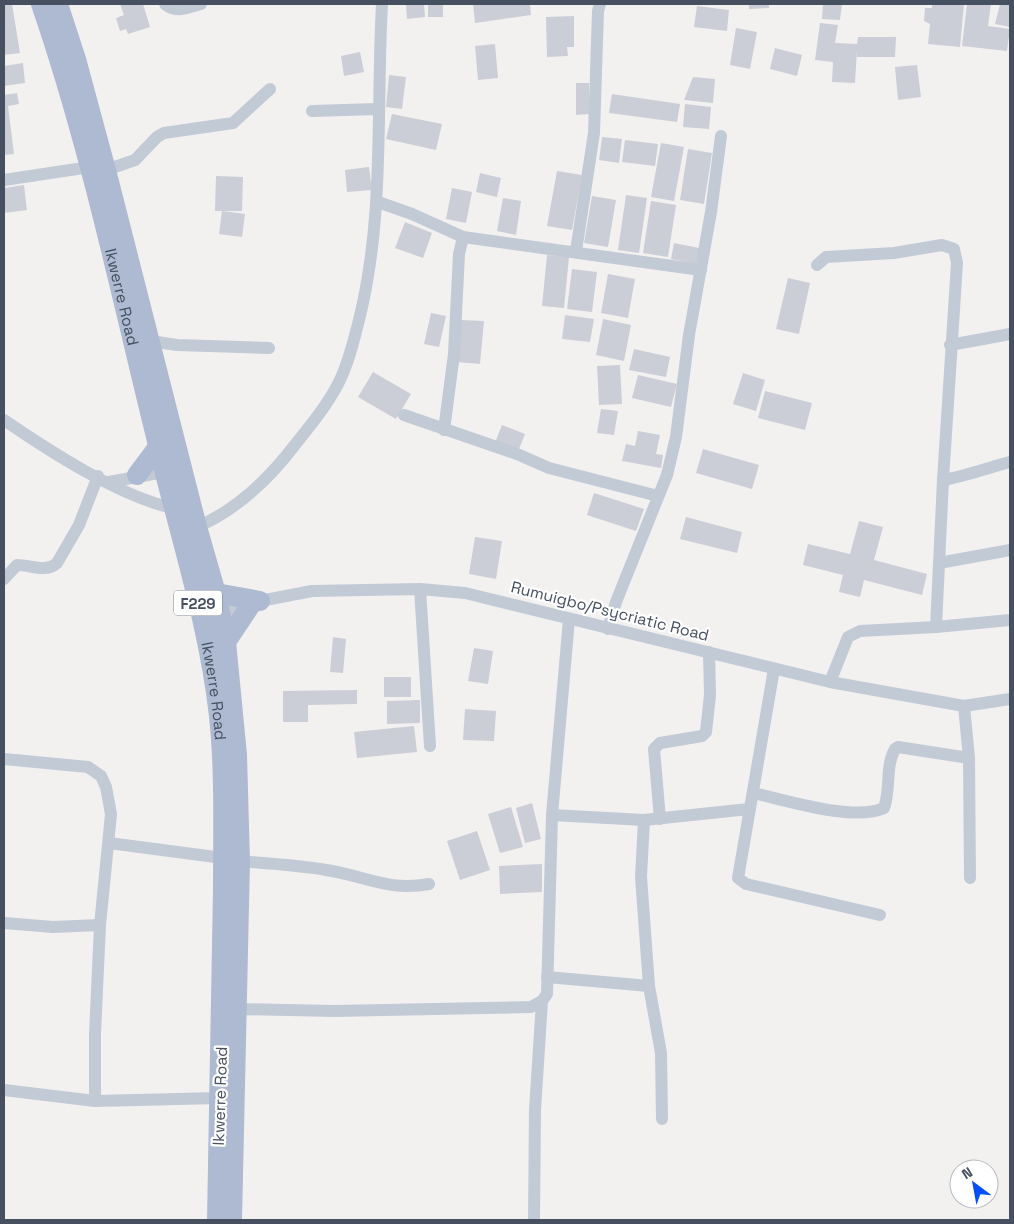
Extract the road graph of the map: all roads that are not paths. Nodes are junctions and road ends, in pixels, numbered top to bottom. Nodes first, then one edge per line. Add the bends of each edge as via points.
1 (41, 4) edge
2 (58, 4) edge
3 (165, 4) edge
4 (202, 4) edge
5 (382, 4) edge
6 (600, 4) edge
7 (270, 89) dead end
8 (378, 109) junction
9 (312, 111) dead end
10 (721, 136) dead end
11 (98, 168) junction
12 (4, 180) edge
13 (378, 202) junction
14 (463, 237) junction
15 (576, 251) junction
16 (817, 265) dead end
17 (701, 270) junction
18 (1010, 334) edge
19 (150, 341) junction
20 (950, 345) junction
21 (269, 348) dead end
22 (404, 415) dead end
23 (4, 420) edge
24 (444, 430) junction
25 (158, 447) junction
26 (1010, 462) edge
27 (164, 472) junction
28 (137, 475) junction
29 (104, 479) junction
30 (943, 480) junction
31 (658, 496) junction
32 (172, 508) junction
33 (197, 527) junction
34 (1010, 550) edge
35 (939, 562) junction
36 (4, 579) edge
37 (420, 589) junction
38 (216, 593) junction
39 (255, 604) junction
40 (211, 616) junction
41 (569, 618) junction
42 (1010, 620) edge
43 (936, 627) junction
44 (608, 629) junction
45 (226, 642) junction
46 (709, 652) junction
47 (774, 669) junction
48 (830, 682) junction
49 (1010, 699) edge
50 (964, 706) junction
51 (430, 746) dead end
52 (969, 758) junction
53 (4, 759) edge
54 (754, 793) junction
55 (749, 809) junction
56 (552, 815) junction
57 (660, 819) junction
58 (644, 820) junction
59 (109, 843) junction
60 (232, 859) junction
61 (970, 878) dead end
62 (430, 884) dead end
63 (880, 914) dead end
64 (4, 923) edge
65 (100, 926) junction
66 (547, 977) junction
67 (649, 986) junction
68 (542, 1001) junction
69 (237, 1009) junction
70 (4, 1090) edge
71 (219, 1098) junction
72 (95, 1101) junction
73 (662, 1119) dead end
74 (217, 1220) edge
75 (232, 1220) edge
76 (534, 1220) edge

1 - 11 main road, Ikwerre Road / F229
2 - 11 main road, Ikwerre Road / F229 via 76,59
3 - 4 street via 172,9 183,10
5 - 8 street
6 - 15 street via 594,133
7 - 11 street via 233,123 164,133 136,160
8 - 9 street
8 - 13 street
10 - 17 street
11 - 12 street
11 - 19 main road, Ikwerre Road / F229
11 - 25 main road, Ikwerre Road / F229
13 - 14 street
13 - 33 street via 369,280 339,383 320,414 275,471 217,519
14 - 15 street
14 - 24 street via 459,254 454,354
15 - 17 street
16 - 20 street via 826,257 950,246 956,253 957,263
17 - 31 street via 676,436 667,475
18 - 20 street
19 - 21 street
19 - 33 main road, Ikwerre Road / F229
20 - 30 street
22 - 24 street
23 - 29 street
24 - 31 street via 549,468
25 - 27 main road, Ikwerre Road / F229
25 - 28 main road
26 - 30 street via 989,466 969,476
27 - 28 street
27 - 32 main road, Ikwerre Road / F229
28 - 29 street
29 - 32 street via 146,502
29 - 36 street via 57,564 52,568 17,565
30 - 35 street
31 - 44 street
32 - 40 main road, Ikwerre Road / F229
33 - 38 main road, Ikwerre Road / F229
34 - 35 street
35 - 43 street
37 - 39 street, Rumuigbo/Psycriatic Road via 312,591
37 - 41 street, Rumuigbo/Psycriatic Road via 465,593
37 - 51 street
38 - 39 main road
38 - 40 main road, Ikwerre Road / F229
39 - 40 street, Rumuigbo/Psycriatic Road
39 - 45 main road
40 - 45 main road, Ikwerre Road / F229
40 - 60 main road, Ikwerre Road / F229 via 224,813
41 - 44 street, Rumuigbo/Psycriatic Road
41 - 56 street
42 - 43 street
43 - 48 street via 860,631 848,637
44 - 46 street, Rumuigbo/Psycriatic Road
45 - 60 main road, Ikwerre Road / F229 via 236,755
46 - 47 street, Rumuigbo/Psycriatic Road
46 - 57 street via 710,695 706,732 702,736 660,743 654,749
47 - 48 street, Rumuigbo/Psycriatic Road
47 - 54 street
48 - 50 street, Rumuigbo/Psycriatic Road
49 - 50 street, Rumuigbo/Psycriatic Road
50 - 52 street
52 - 54 street via 894,749 884,808 871,812 827,810
52 - 61 street
53 - 59 street via 88,767 100,776 106,787 110,814
54 - 55 street
55 - 57 street
55 - 63 street via 737,874 742,882
56 - 58 street
56 - 66 street
57 - 58 street
58 - 67 street via 641,877
59 - 60 street
59 - 65 street
60 - 62 street via 320,869 386,885 411,887
60 - 69 main road, Ikwerre Road / F229
60 - 71 main road, Ikwerre Road / F229
64 - 65 street
65 - 72 street
66 - 67 street
66 - 68 street via 547,994
67 - 73 street via 661,1053
68 - 69 street via 531,1007 421,1010
68 - 76 street via 534,1110
69 - 75 main road, Ikwerre Road / F229
70 - 72 street
71 - 72 street
71 - 74 main road, Ikwerre Road / F229

